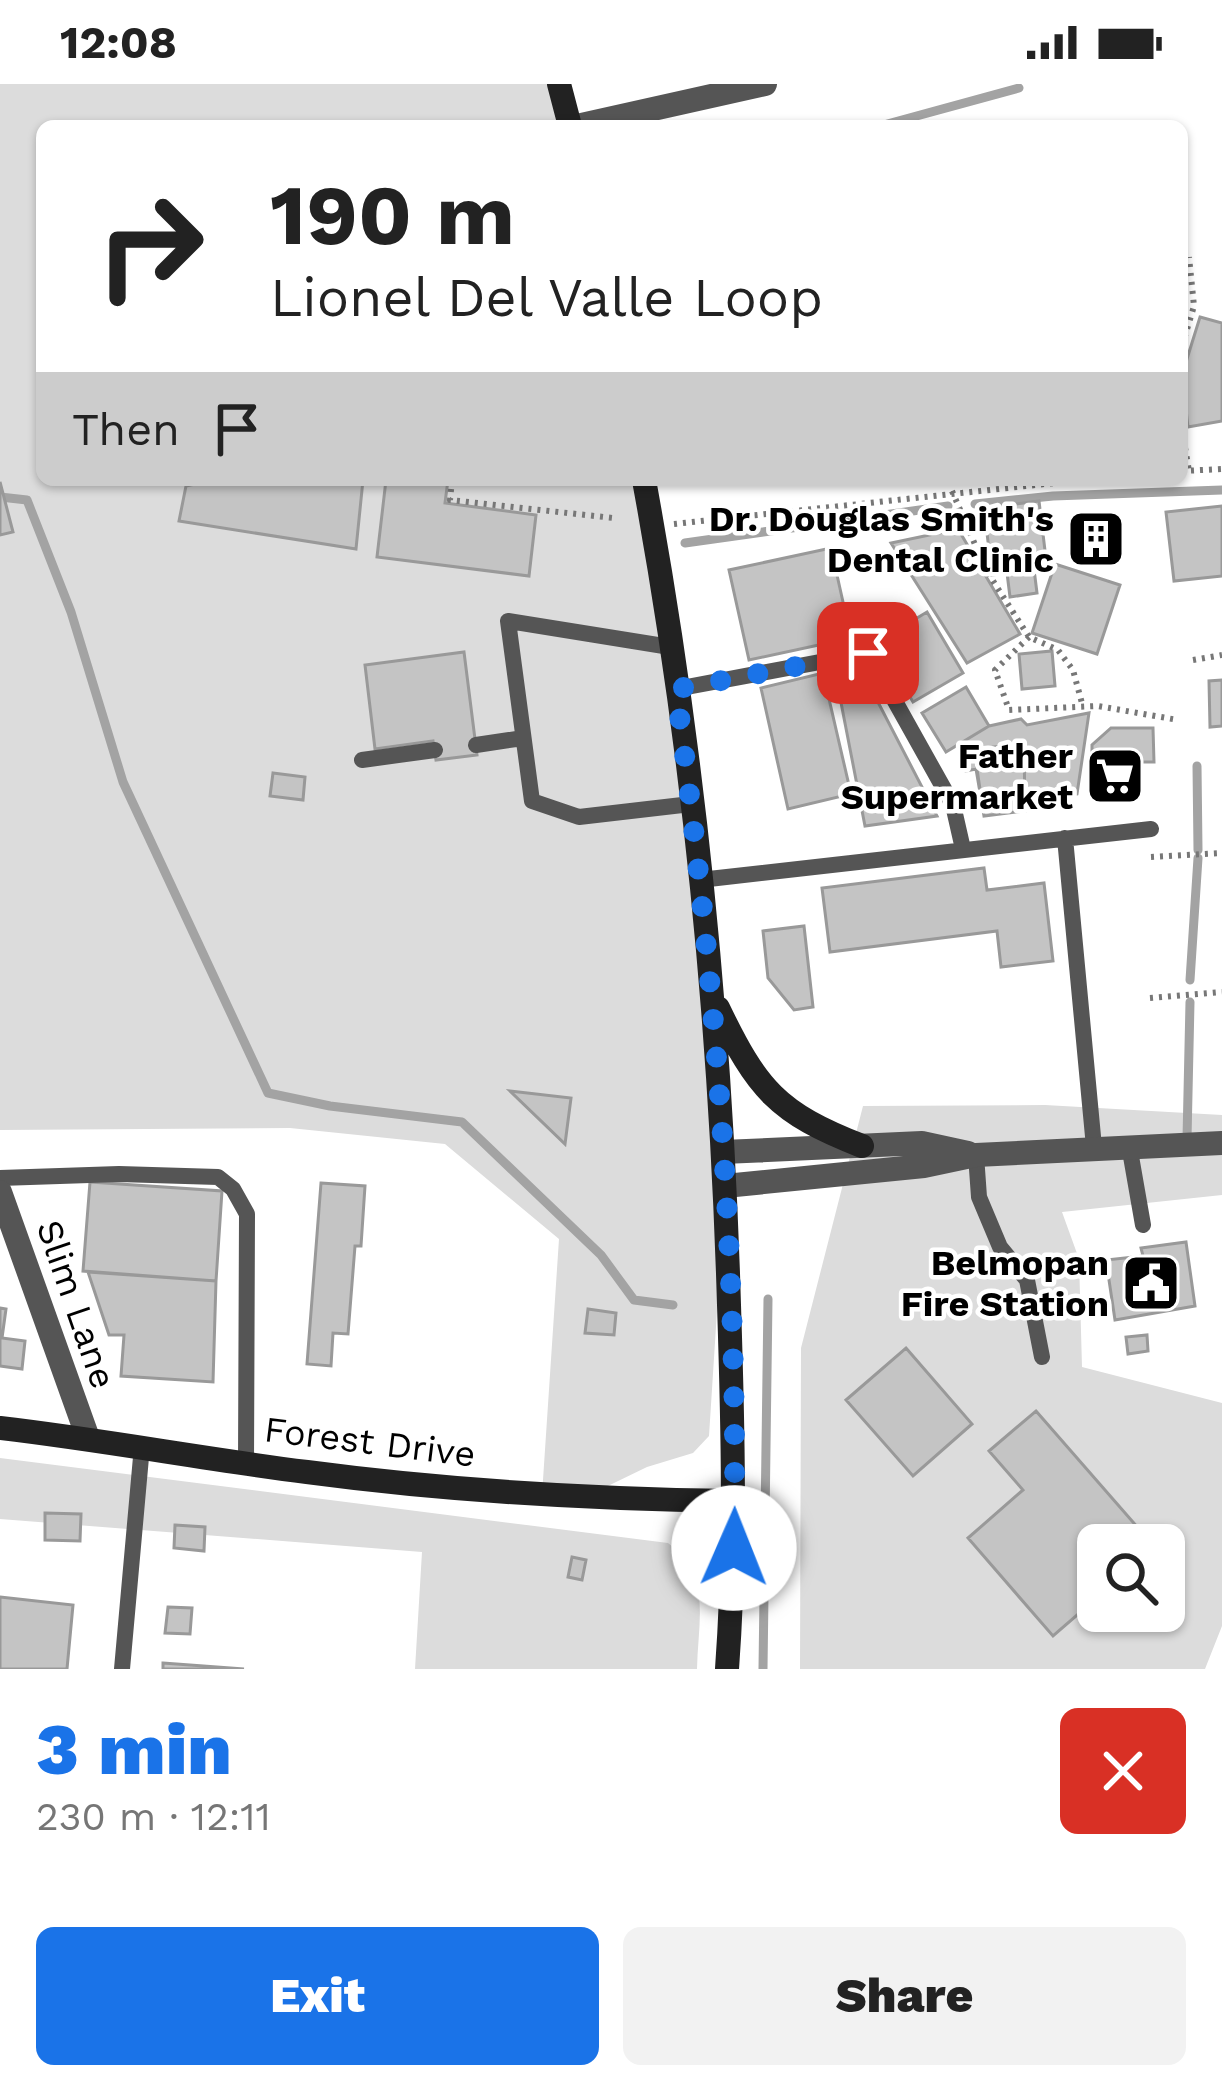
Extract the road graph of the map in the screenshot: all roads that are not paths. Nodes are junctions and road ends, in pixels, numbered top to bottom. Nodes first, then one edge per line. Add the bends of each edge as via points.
1 (559, 84) edge
2 (764, 84) edge
3 (572, 120) edge
4 (601, 120) edge
5 (645, 486) edge
6 (670, 647) junction
7 (676, 689) junction
8 (524, 738) junction
9 (476, 745) dead end
10 (435, 750) dead end
11 (362, 760) dead end
12 (691, 804) junction
13 (1151, 829) dead end
14 (1065, 838) junction
15 (963, 849) junction
16 (700, 880) junction
17 (711, 995) junction
18 (1222, 1143) edge
19 (862, 1145) junction
20 (1129, 1145) junction
21 (1094, 1147) junction
22 (723, 1153) junction
23 (976, 1155) junction
24 (0, 1178) edge
25 (725, 1186) junction
26 (0, 1192) edge
27 (1143, 1225) dead end
28 (1042, 1357) dead end
29 (0, 1428) edge
30 (88, 1438) junction
31 (142, 1446) junction
32 (246, 1462) junction
33 (734, 1501) junction
34 (122, 1669) edge
35 (727, 1669) edge

1 - 3 main road
2 - 4 street
5 - 6 main road
6 - 7 main road
6 - 8 lane via 508,621
7 - 12 main road
7 - 15 lane via 868,653 953,805
8 - 9 lane
8 - 12 lane via 532,801 579,817
10 - 11 lane
12 - 16 main road
13 - 14 lane
14 - 15 lane
14 - 21 lane
15 - 16 lane
16 - 17 main road
17 - 19 main road via 763,1089 816,1128
17 - 22 main road
18 - 20 street
19 - 22 street
19 - 23 street via 922,1143
20 - 21 street
20 - 27 lane
21 - 23 street
22 - 25 main road
23 - 25 street
23 - 28 lane via 979,1197 1000,1247 1027,1280
24 - 32 lane via 198,1177 233,1189 247,1214
25 - 33 main road
26 - 30 street, Slim Lane
29 - 30 main road, Forest Drive
30 - 31 main road, Forest Drive
31 - 32 main road, Forest Drive
31 - 34 lane
32 - 33 main road, Forest Drive via 581,1499
33 - 35 main road

